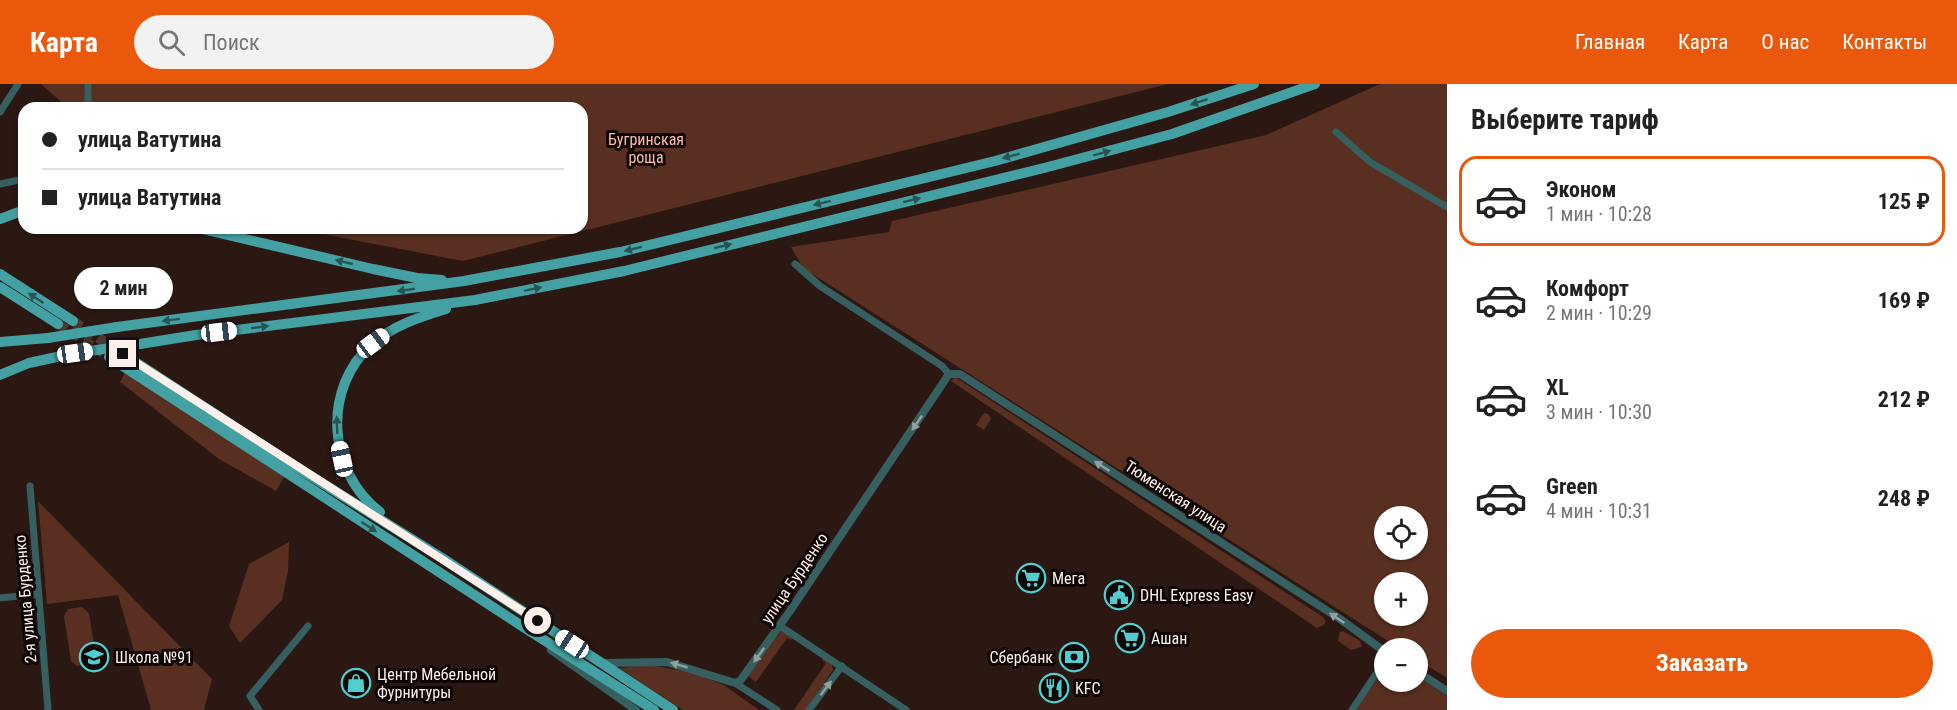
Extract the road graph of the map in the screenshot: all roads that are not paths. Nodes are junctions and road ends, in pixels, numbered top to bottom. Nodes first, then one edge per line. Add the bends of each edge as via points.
1 (18, 84) edge
2 (88, 84) edge
3 (1254, 84) edge
4 (1315, 84) edge
5 (88, 102) edge
6 (0, 112) edge
7 (1336, 132) dead end
8 (18, 180) edge
9 (0, 184) edge
10 (1447, 207) edge
11 (18, 212) edge
12 (0, 219) edge
13 (224, 234) edge
14 (795, 264) dead end
15 (0, 274) edge
16 (464, 281) junction
17 (0, 287) edge
18 (475, 300) junction
19 (73, 321) tunnel mouth
20 (58, 324) tunnel mouth
21 (0, 342) edge
22 (123, 354) tunnel mouth
23 (109, 357) tunnel mouth
24 (949, 374) junction
25 (0, 375) edge
26 (30, 486) dead end
27 (411, 539) junction
28 (38, 594) junction
29 (0, 598) edge
30 (308, 626) dead end
31 (780, 626) junction
32 (1374, 644) edge
33 (602, 663) junction
34 (842, 666) junction
35 (1374, 677) edge
36 (1428, 679) edge
37 (735, 683) junction
38 (1447, 691) edge
39 (639, 700) edge
40 (48, 710) edge
41 (259, 710) edge
42 (654, 710) edge
43 (673, 710) edge
44 (777, 710) edge
45 (809, 710) edge
46 (906, 710) edge
47 (1352, 710) edge

1 - 6 street
2 - 5 street
3 -> 16 main road via 983,163 620,252
18 -> 4 main road via 624,270 1054,165 1172,134
7 - 10 street via 1370,162
8 - 9 street
11 - 12 main road
16 -> 13 main road via 417,278
14 - 24 street via 820,286
19 -> 15 main road
16 -> 21 main road, bridge
17 - 20 main road
25 -> 18 main road, bridge via 29,363 75,353
27 -> 18 main road via 367,502 352,482 338,437 338,403 345,380 373,343 413,319
22 - 27 main road
23 -> 39 main road
24 -> 31 street, улица Бурденко
32 -> 24 street, Тюменская улица via 960,374
26 - 28 street, 2-я улица Бурденко
27 - 33 main road
28 - 29 street
28 - 40 street, 2-я улица Бурденко
30 - 41 street via 250,696
31 - 34 street
31 -> 37 street, улица Бурденко
37 -> 33 street via 667,662
33 - 39 main road
45 -> 34 street
34 - 46 street
35 - 47 street
36 - 38 street
37 - 44 street
39 - 42 main road
39 - 43 main road

